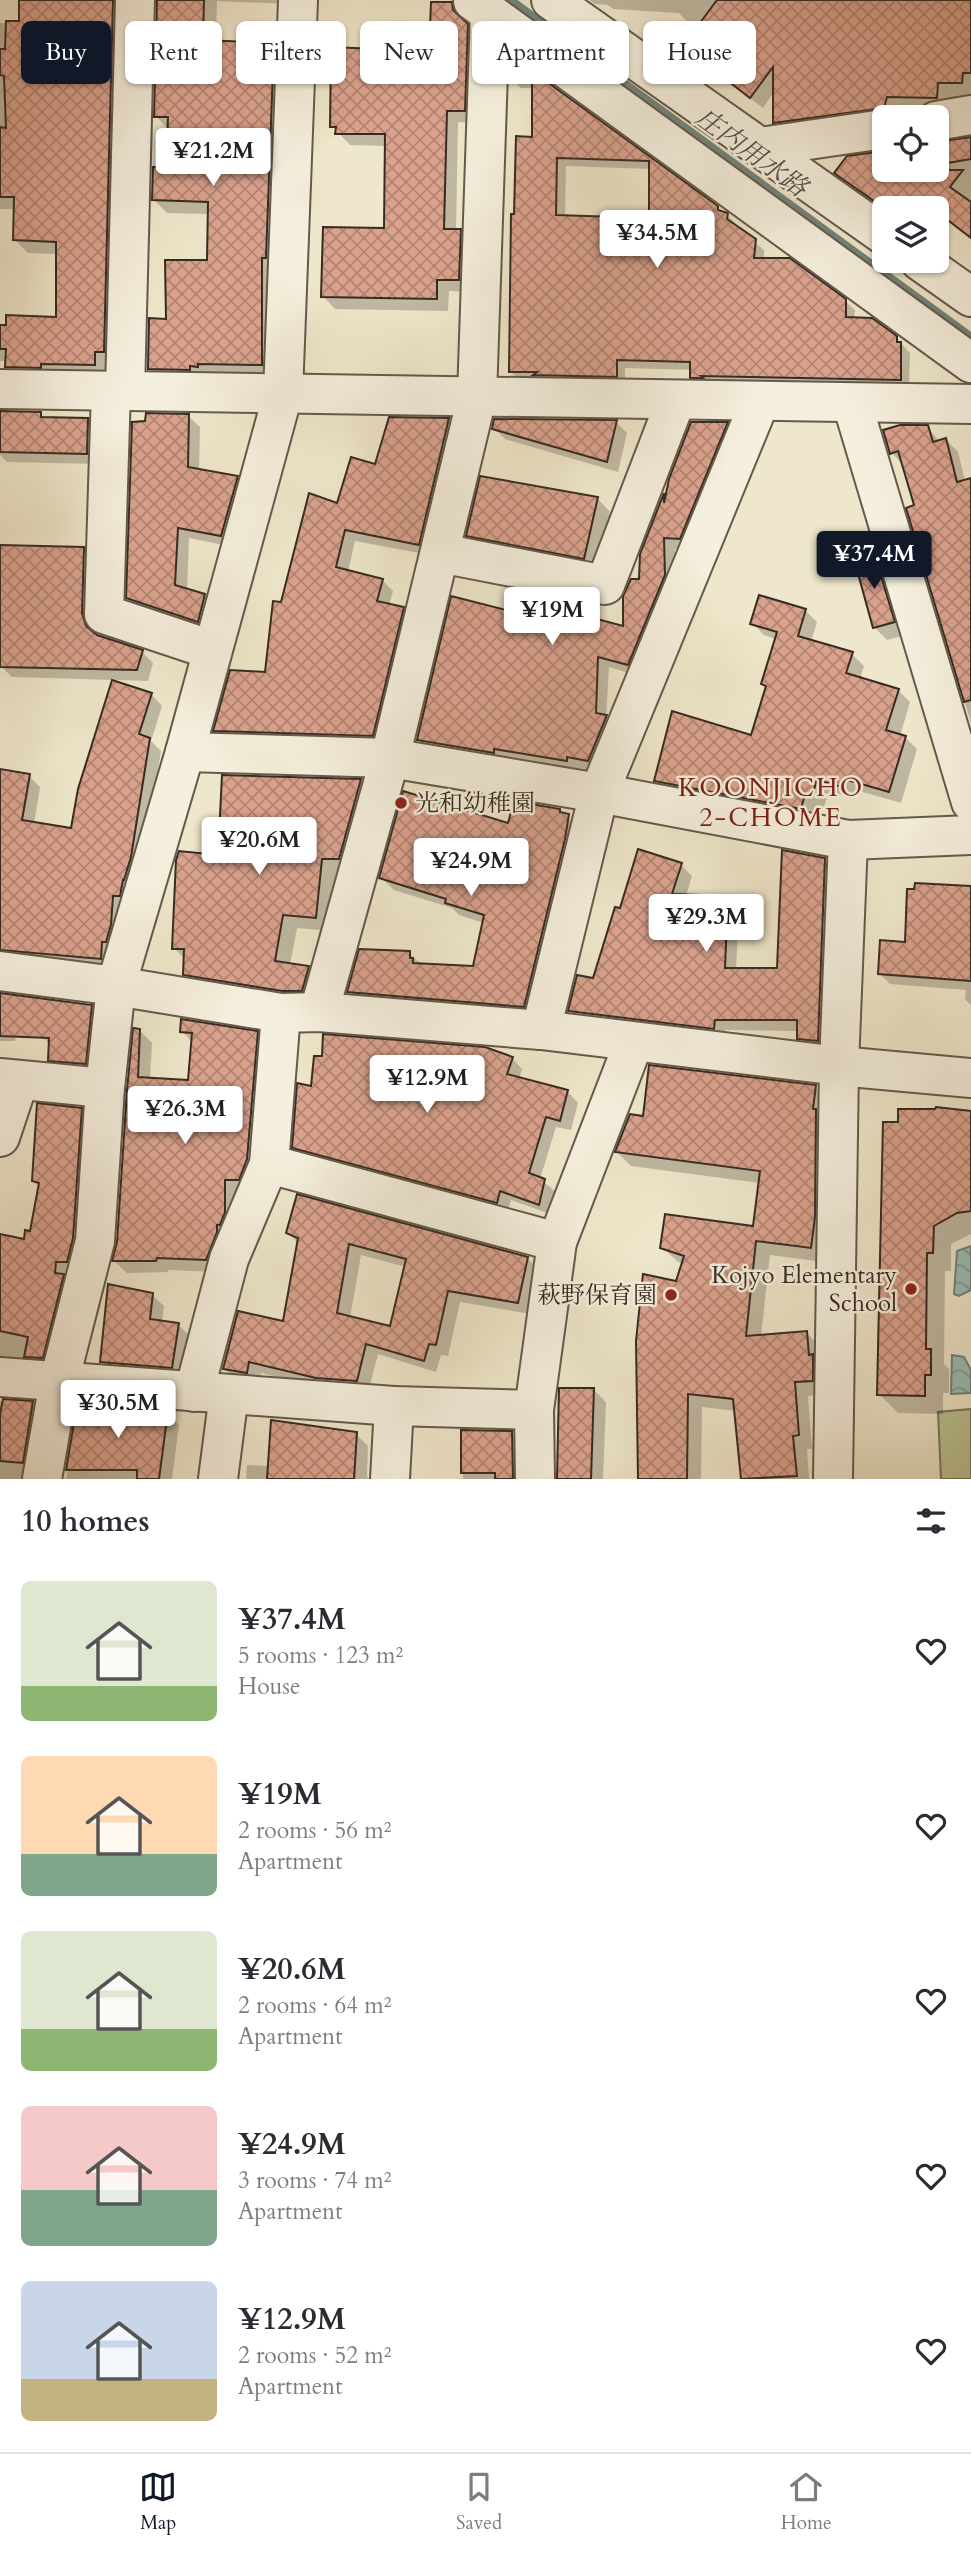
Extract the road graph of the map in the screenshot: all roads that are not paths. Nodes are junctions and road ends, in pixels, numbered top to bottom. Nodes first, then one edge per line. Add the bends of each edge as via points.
1 (135, 0) edge
2 (298, 0) edge
3 (551, 0) edge
4 (481, 7) edge
5 (971, 115) edge
6 (949, 119) edge
7 (872, 130) edge
8 (760, 147) junction
9 (872, 226) edge
10 (937, 273) edge
11 (971, 297) edge
12 (971, 363) edge
13 (0, 389) edge
14 (118, 391) junction
15 (283, 394) junction
16 (477, 397) junction
17 (676, 400) junction
18 (760, 401) junction
19 (852, 403) junction
20 (971, 404) edge
21 (440, 553) junction
22 (212, 650) junction
23 (185, 752) junction
24 (390, 758) junction
25 (599, 793) junction
26 (971, 802) edge
27 (971, 835) edge
28 (848, 840) junction
29 (0, 971) edge
30 (116, 986) junction
31 (319, 1012) junction
32 (281, 1013) junction
33 (541, 1030) junction
34 (634, 1042) junction
35 (839, 1066) junction
36 (971, 1078) edge
37 (9, 1079) edge
38 (105, 1088) junction
39 (0, 1137) edge
40 (269, 1164) junction
41 (557, 1242) junction
42 (0, 1377) edge
43 (59, 1381) junction
44 (211, 1393) junction
45 (394, 1406) junction
46 (534, 1410) junction
47 (42, 1479) edge
48 (218, 1479) edge
49 (390, 1479) edge
50 (535, 1479) edge
51 (833, 1479) edge

1 - 14 street
2 - 15 street
3 - 8 street
4 - 12 street
4 - 16 street
5 - 6 street
7 - 8 street
8 - 9 street
10 - 11 street
13 - 14 street
14 - 15 street
14 - 22 street via 104,614
15 - 16 street
15 - 22 street
16 - 17 street
16 - 21 street
17 - 18 street
17 - 21 street via 605,585
18 - 19 street
18 - 25 street
19 - 20 street
19 - 26 street
21 - 24 street
22 - 23 street
23 - 24 street
23 - 30 street
24 - 25 street
24 - 31 street
25 - 28 street
25 - 33 street
27 - 28 street
28 - 35 street
29 - 30 street
30 - 32 street
30 - 38 street
31 - 32 street
31 - 33 street
32 - 40 street
33 - 34 street
34 - 35 street
34 - 41 street
35 - 36 street
35 - 51 street
37 - 38 street
37 - 39 street
38 - 43 street via 95,1241
40 - 41 street
40 - 44 street via 229,1259
41 - 46 street
42 - 43 street
43 - 44 street
43 - 47 street
44 - 45 street
44 - 48 street
45 - 46 street
45 - 49 street
46 - 50 street

